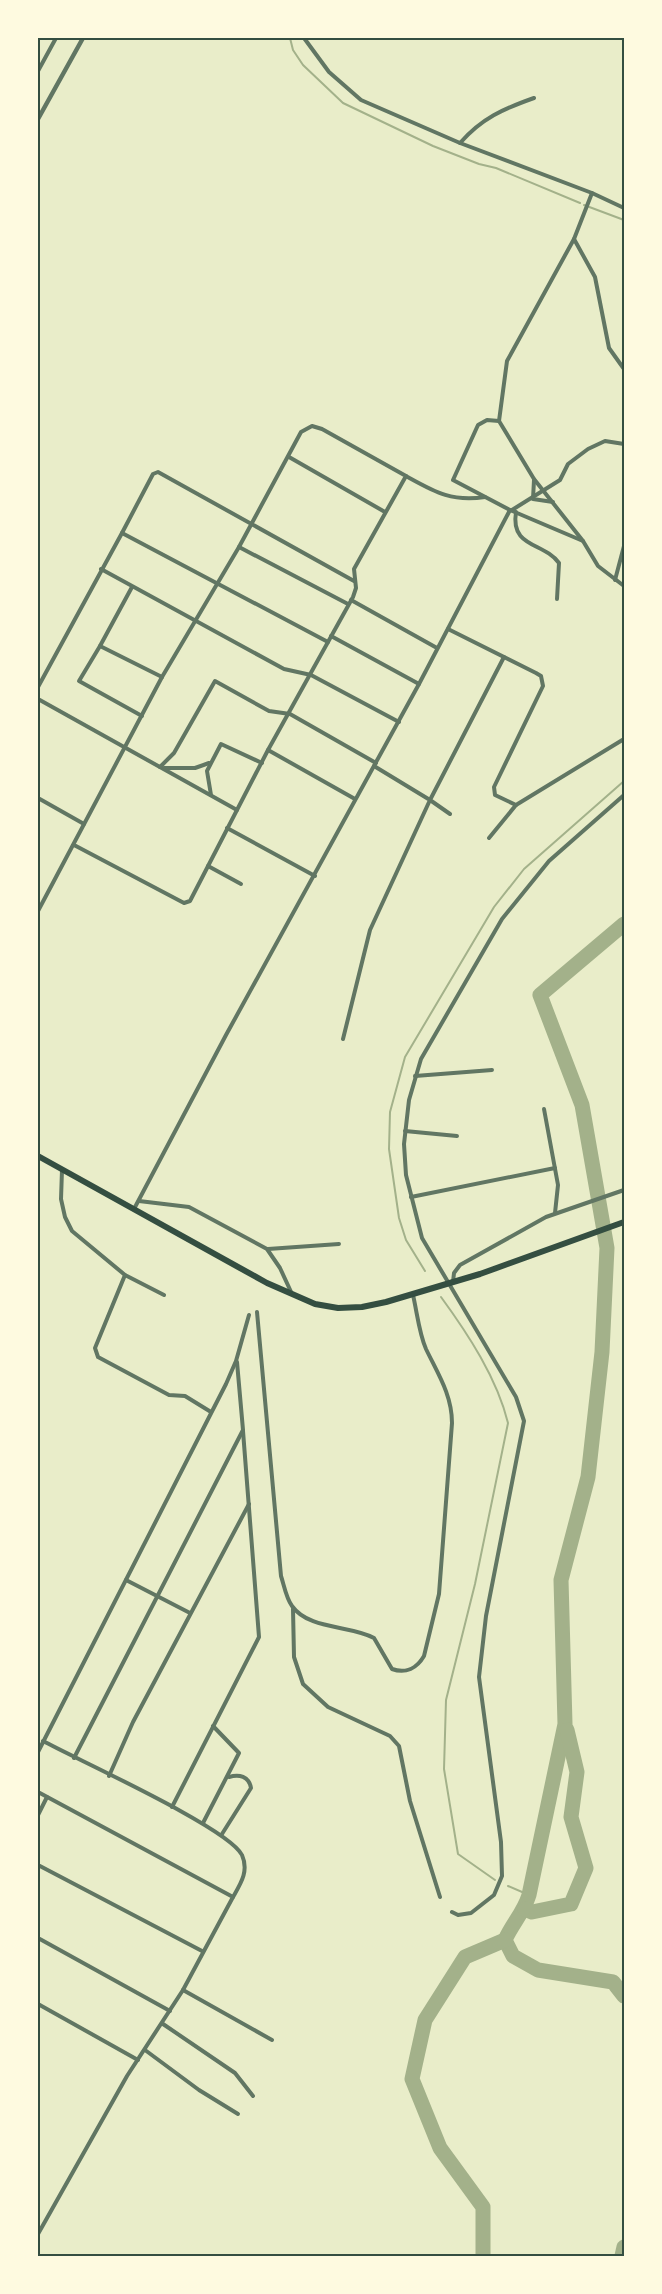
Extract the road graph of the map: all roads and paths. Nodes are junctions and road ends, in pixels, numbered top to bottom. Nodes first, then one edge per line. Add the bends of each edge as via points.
1 (56, 38) edge
2 (83, 38) edge
3 (304, 38) edge
4 (38, 71) edge
5 (534, 98) dead end
6 (38, 119) edge
7 (460, 143) junction
8 (592, 193) junction
9 (624, 208) edge
10 (574, 239) junction
11 (624, 369) edge
12 (499, 421) junction
13 (624, 444) edge
14 (289, 457) junction
15 (406, 476) junction
16 (534, 479) junction
17 (544, 491) junction
18 (486, 497) junction
19 (533, 499) junction
20 (553, 502) junction
21 (512, 511) junction
22 (385, 512) junction
23 (251, 524) junction
24 (122, 532) junction
25 (583, 541) junction
26 (624, 546) edge
27 (239, 547) junction
28 (622, 561) edge
29 (101, 569) junction
30 (615, 580) junction
31 (355, 582) junction
32 (216, 583) junction
33 (624, 586) edge
34 (132, 587) junction
35 (557, 599) dead end
36 (349, 602) junction
37 (195, 621) junction
38 (448, 629) junction
39 (331, 636) junction
40 (328, 642) junction
41 (100, 646) junction
42 (437, 648) junction
43 (504, 657) junction
44 (311, 675) junction
45 (162, 677) junction
46 (419, 684) junction
47 (38, 687) edge
48 (38, 699) edge
49 (290, 714) junction
50 (142, 716) junction
51 (399, 722) junction
52 (624, 739) edge
53 (125, 748) junction
54 (268, 750) junction
55 (209, 763) junction
56 (262, 763) junction
57 (375, 764) junction
58 (160, 767) junction
59 (624, 795) edge
60 (211, 796) junction
61 (38, 798) edge
62 (355, 799) junction
63 (430, 800) junction
64 (516, 805) junction
65 (237, 810) junction
66 (450, 814) dead end
67 (84, 824) junction
68 (227, 828) junction
69 (489, 838) dead end
70 (74, 845) junction
71 (208, 866) junction
72 (315, 876) junction
73 (242, 884) dead end
74 (38, 911) edge
75 (343, 1039) dead end
76 (492, 1070) dead end
77 (415, 1076) junction
78 (544, 1109) dead end
79 (405, 1131) junction
80 (457, 1136) dead end
81 (38, 1156) edge
82 (555, 1168) junction
83 (62, 1169) junction
84 (624, 1190) edge
85 (411, 1197) junction
86 (139, 1201) junction
87 (134, 1209) junction
88 (555, 1213) junction
89 (624, 1222) edge
90 (339, 1244) dead end
91 (267, 1249) junction
92 (125, 1275) junction
93 (451, 1283) junction
94 (413, 1294) junction
95 (164, 1295) dead end
96 (292, 1295) junction
97 (257, 1312) dead end
98 (249, 1315) dead end
99 (237, 1361) junction
100 (211, 1412) junction
101 (243, 1430) junction
102 (244, 1444) junction
103 (233, 1448) junction
104 (250, 1503) junction
105 (126, 1580) junction
106 (157, 1596) junction
107 (293, 1608) junction
108 (190, 1613) junction
109 (213, 1726) junction
110 (43, 1741) junction
111 (38, 1752) edge
112 (74, 1758) junction
113 (109, 1776) junction
114 (228, 1777) junction
115 (38, 1792) edge
116 (47, 1797) junction
117 (172, 1808) junction
118 (38, 1815) edge
119 (203, 1823) junction
120 (222, 1834) junction
121 (38, 1865) edge
122 (440, 1897) dead end
123 (233, 1898) junction
124 (452, 1912) dead end
125 (38, 1938) edge
126 (202, 1951) junction
127 (183, 1990) junction
128 (38, 2004) edge
129 (170, 2012) junction
130 (163, 2024) junction
131 (272, 2040) dead end
132 (145, 2050) junction
133 (138, 2060) junction
134 (253, 2096) dead end
135 (238, 2114) dead end
136 (38, 2234) edge

1 - 4 street
2 - 6 street
3 - 7 street via 352,95
5 - 7 street via 495,112
7 - 8 street
8 - 9 street
8 - 10 street
10 - 11 street via 595,277 609,348
10 - 12 street via 507,361
12 - 16 street
12 - 18 street via 487,420 478,425 453,480
13 - 17 street via 605,441 588,449 570,461 560,480
14 - 15 street via 301,432 316,427
14 - 22 street
14 - 23 street
15 - 18 street via 459,500
15 - 22 street
16 - 17 street
16 - 19 street
17 - 19 street
17 - 20 street
18 - 21 street
19 - 20 street
19 - 21 street
20 - 25 street
21 - 25 street
21 - 35 street via 519,536 559,563
21 - 38 street
22 - 31 street via 354,569
23 - 24 street via 156,472
23 - 27 street
23 - 31 street
24 - 29 street
24 - 32 street
25 - 30 street via 598,566
26 - 28 street
27 - 32 street
27 - 36 street
28 - 30 street
29 - 34 street
29 - 47 street
30 - 33 street
31 - 36 street via 356,591
32 - 37 street
32 - 40 street
34 - 37 street
34 - 41 street
36 - 39 street
36 - 42 street
37 - 44 street via 288,671
37 - 45 street
38 - 42 street
38 - 43 street
39 - 40 street
39 - 46 street
40 - 44 street
41 - 45 street
41 - 50 street via 79,681
42 - 46 street
43 - 63 street
43 - 64 street via 536,673 543,681 494,787 495,795
44 - 49 street
44 - 51 street
45 - 50 street
46 - 51 street
48 - 53 street
49 - 54 street
49 - 57 street
49 - 58 street via 269,711 215,681 174,753
50 - 53 street
51 - 57 street
52 - 64 street
53 - 58 street
53 - 67 street
54 - 56 street
54 - 62 street
55 - 56 street via 221,744
55 - 58 street via 177,770
55 - 60 street
56 - 65 street
57 - 62 street
57 - 63 street
58 - 60 street
59 - 77 street via 525,887 454,996
60 - 65 street
61 - 67 street
62 - 72 street
63 - 66 street
63 - 75 street via 370,930
64 - 69 street
65 - 68 street
67 - 70 street
68 - 71 street
68 - 72 street
70 - 71 street via 184,903 193,897
70 - 74 street
71 - 73 street
72 - 86 street
76 - 77 street
77 - 79 street
78 - 82 street
79 - 80 street
79 - 85 street
81 - 83 highway
82 - 85 street
82 - 88 street
83 - 87 highway
83 - 92 street via 61,1199 72,1231
84 - 88 street
85 - 93 street via 422,1238
86 - 87 street
86 - 91 street via 189,1207
87 - 96 highway
88 - 93 street via 460,1265
89 - 93 highway
90 - 91 street
91 - 96 street
92 - 95 street
92 - 100 street via 97,1344 98,1358 169,1395 185,1396
93 - 94 highway
93 - 124 street via 516,1397 524,1421 486,1616 479,1677 502,1876 494,1895 471,1913
94 - 96 highway via 362,1307 338,1308
94 - 107 street via 427,1350 452,1410 439,1594 429,1645 418,1665 398,1671 387,1663 374,1638 324,1624
97 - 107 street via 281,1576
98 - 99 street
99 - 100 street
99 - 101 street
100 - 105 street
101 - 102 street
101 - 103 street
102 - 103 street
102 - 104 street
103 - 106 street
104 - 108 street
104 - 109 street via 259,1637
105 - 106 street
105 - 110 street
106 - 108 street
106 - 112 street
107 - 122 street via 294,1657 303,1684 328,1707 390,1736 399,1746 410,1802
108 - 113 street
109 - 114 street via 239,1753
109 - 117 street
110 - 111 street
110 - 112 street
112 - 113 street
113 - 117 street
114 - 119 street
114 - 120 street via 241,1776 251,1788
115 - 116 street
116 - 118 street
116 - 123 street
117 - 119 street
119 - 120 street
120 - 123 street via 238,1848 244,1862 244,1877
121 - 126 street
123 - 126 street
125 - 129 street
126 - 127 street
127 - 129 street
127 - 131 street
128 - 133 street
129 - 130 street
130 - 132 street
130 - 134 street via 235,2073
132 - 133 street
132 - 135 street
133 - 136 street

